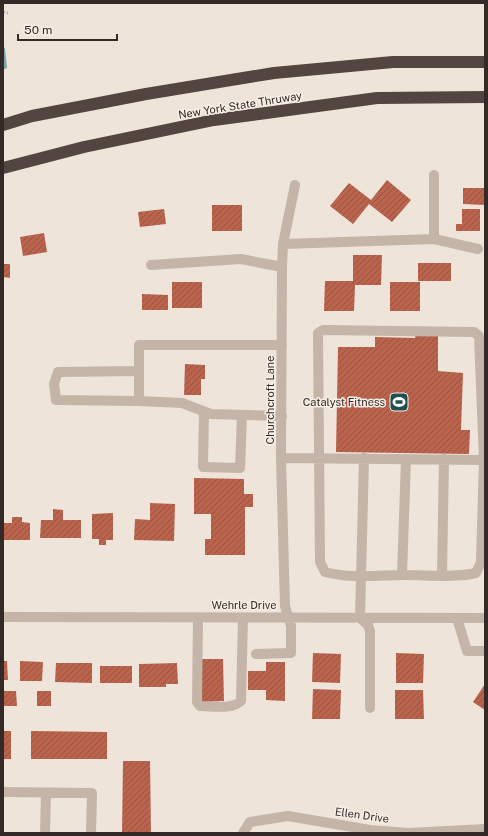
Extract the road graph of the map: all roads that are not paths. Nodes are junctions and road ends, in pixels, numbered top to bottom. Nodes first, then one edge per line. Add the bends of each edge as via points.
1 (485, 62) edge
2 (485, 97) edge
3 (3, 125) edge
4 (3, 168) edge
5 (434, 175) dead end
6 (294, 185) dead end
7 (434, 239) junction
8 (283, 244) junction
9 (478, 250) dead end
10 (151, 265) dead end
11 (282, 267) junction
12 (282, 345) junction
13 (139, 371) junction
14 (139, 401) junction
15 (204, 411) junction
16 (242, 415) junction
17 (282, 416) junction
18 (282, 458) junction
19 (319, 458) junction
20 (364, 458) junction
21 (406, 459) junction
22 (444, 459) junction
23 (484, 460) edge
24 (361, 575) junction
25 (402, 575) junction
26 (442, 575) junction
27 (3, 617) edge
28 (289, 617) junction
29 (198, 618) junction
30 (243, 618) junction
31 (360, 618) junction
32 (457, 618) junction
33 (485, 618) edge
34 (485, 651) edge
35 (256, 654) dead end
36 (370, 708) dead end
37 (3, 792) edge
38 (46, 793) junction
39 (485, 829) edge
40 (45, 833) edge
41 (91, 833) edge
42 (243, 833) edge
43 (408, 833) edge

1 - 3 highway via 393,62 274,73 146,94 32,116
2 - 4 highway, New York State Thruway via 377,98 214,120 84,147
5 - 7 street
6 - 8 street, Churchcroft Lane
7 - 8 street
7 - 9 street
8 - 11 street, Churchcroft Lane
10 - 11 street via 241,259
11 - 12 street, Churchcroft Lane
12 - 13 street via 139,345
12 - 17 street, Churchcroft Lane
13 - 14 street
13 - 14 street via 58,372 54,384 56,400
14 - 15 street via 182,403
15 - 16 street via 211,414
15 - 16 street via 203,467 240,468
16 - 17 street
17 - 18 street, Churchcroft Lane
18 - 19 street
18 - 28 street, Churchcroft Lane via 285,606
19 - 20 street
19 - 23 street via 318,333 323,330 474,332 479,336
19 - 24 street via 320,562 325,572 336,575
20 - 21 street
20 - 24 street
21 - 22 street
21 - 25 street
22 - 23 street
22 - 26 street
23 - 26 street via 481,562 476,572 464,576
24 - 25 street
24 - 31 street
25 - 26 street
27 - 29 street, Wehrle Drive
28 - 30 street, Wehrle Drive
28 - 31 street, Wehrle Drive
28 - 35 street, Churchcroft Lane via 291,654
29 - 30 street, Wehrle Drive
29 - 30 street via 197,702 200,706 227,706 241,701
31 - 32 street, Wehrle Drive
31 - 36 street via 368,625 370,631
32 - 33 street, Wehrle Drive
32 - 34 street via 467,651
37 - 38 street
38 - 40 street
38 - 41 street via 92,793
39 - 43 street, Ellen Drive
42 - 43 street, Ellen Drive via 250,822 288,816 370,830

